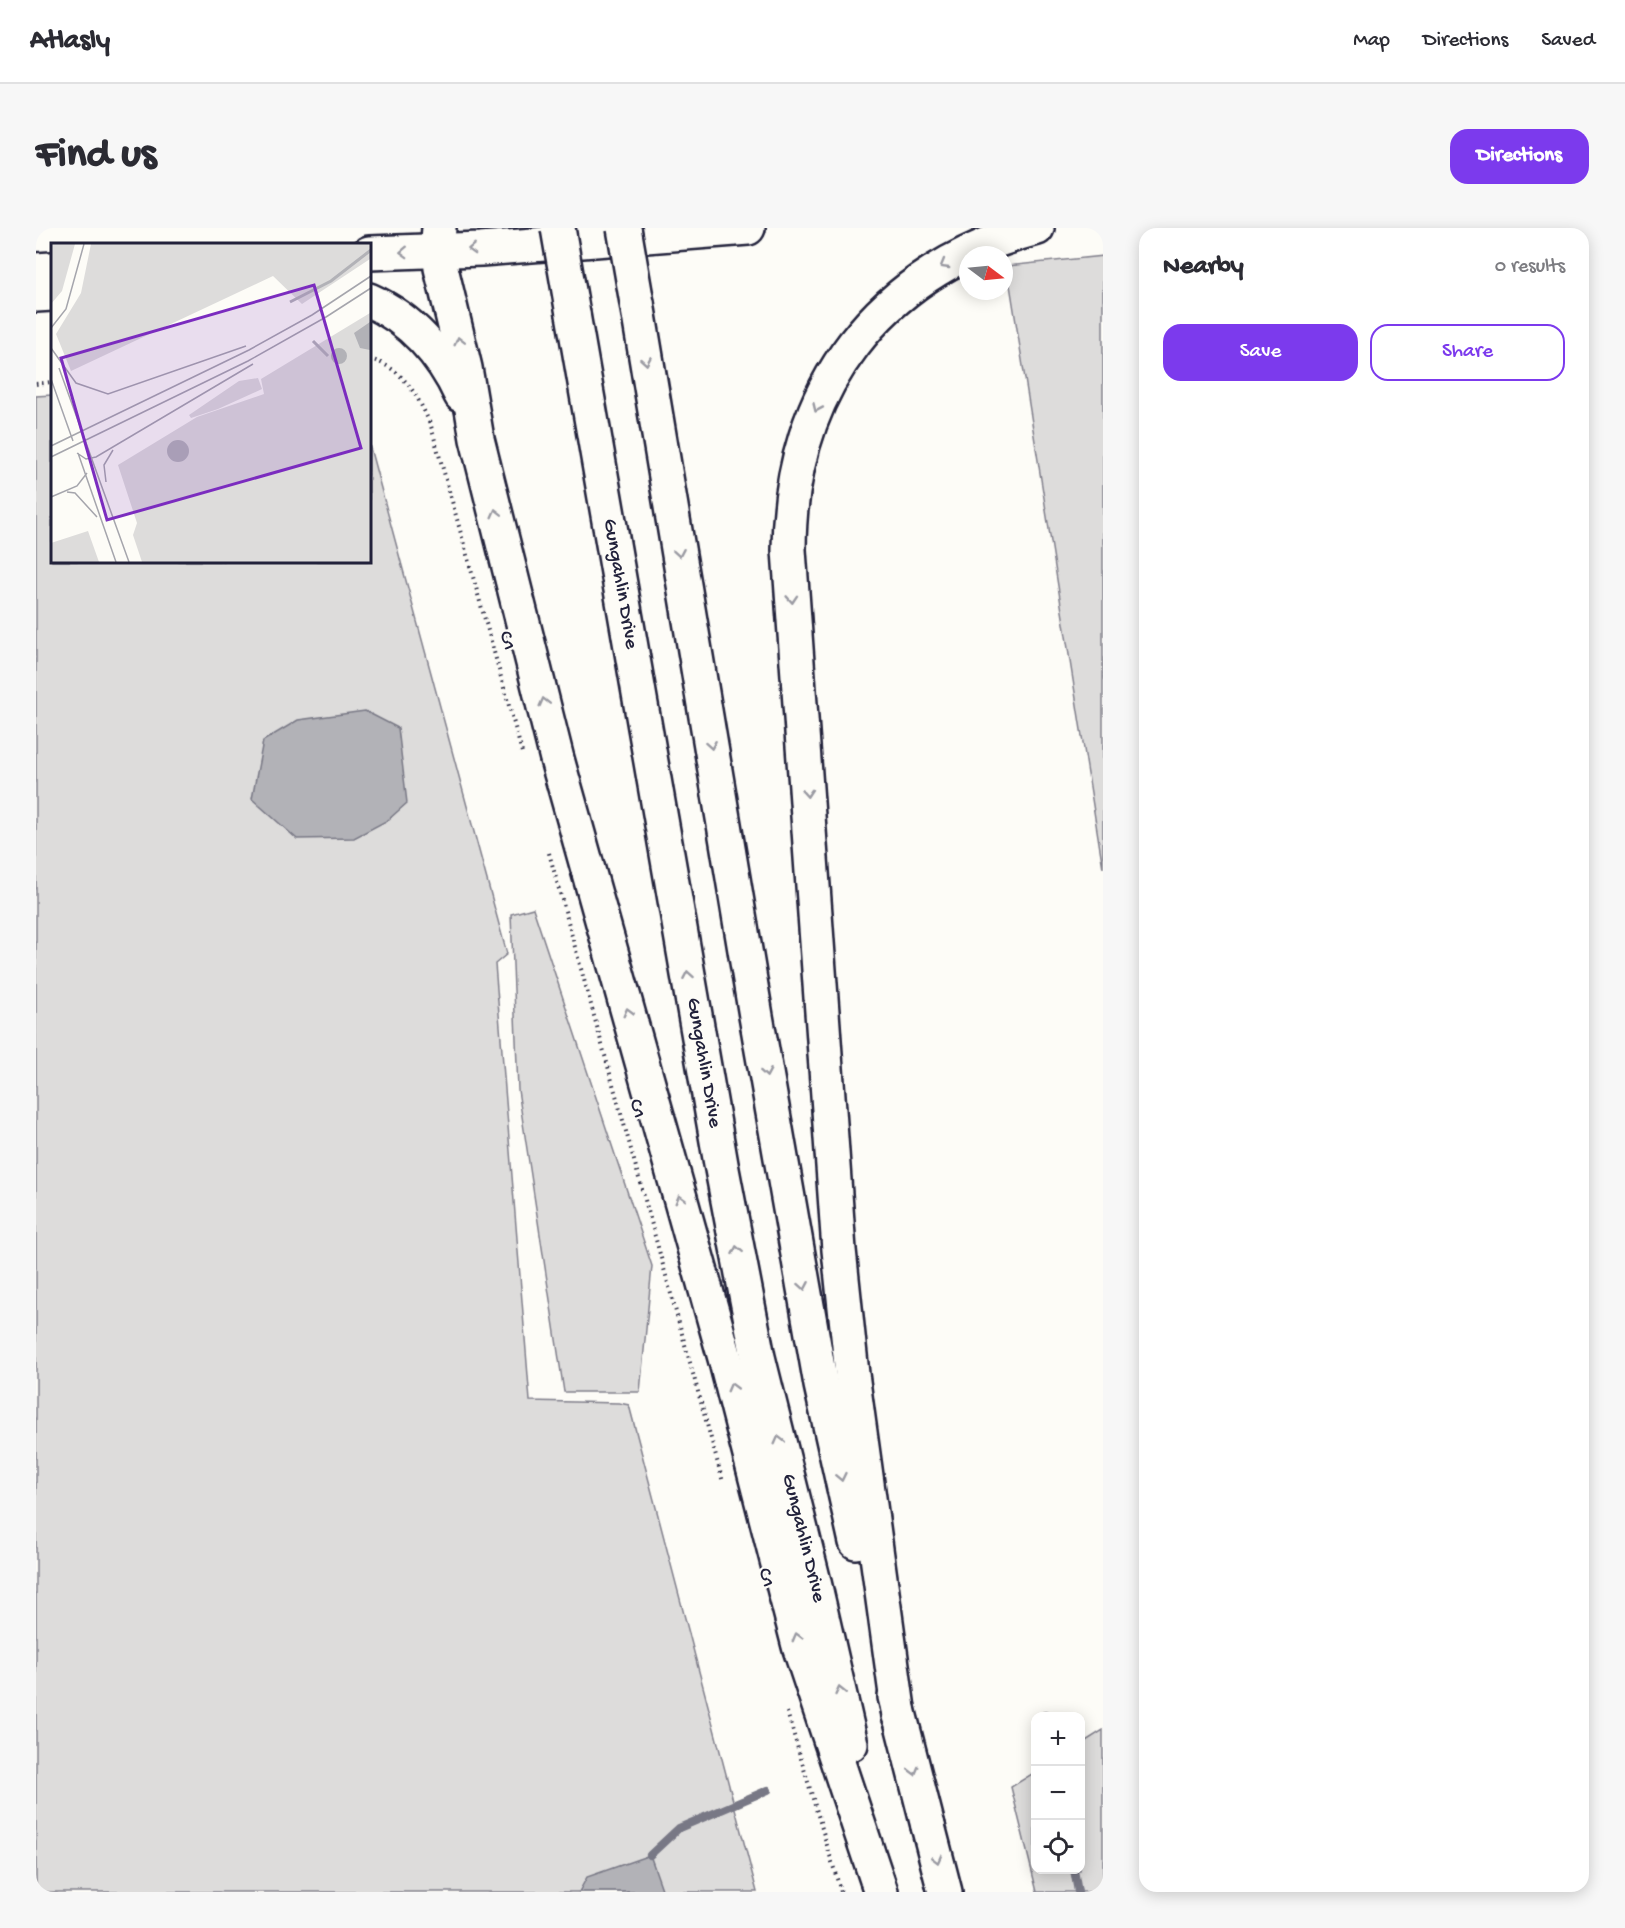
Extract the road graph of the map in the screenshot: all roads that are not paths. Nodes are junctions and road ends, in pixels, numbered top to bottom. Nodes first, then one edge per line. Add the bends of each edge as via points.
1 (501, 228) edge
2 (558, 228) edge
3 (748, 228) edge
4 (1037, 228) edge
5 (619, 233) edge
6 (439, 239) edge
7 (370, 253) edge
8 (51, 269) edge
9 (36, 270) edge
10 (51, 294) edge
11 (36, 295) edge
12 (370, 301) edge
13 (477, 439) junction
14 (899, 1716) junction
15 (882, 1892) edge
16 (945, 1892) edge

1 - 5 main road
15 -> 2 main road, Gungahlin Drive, bridge via 840,1691 756,1346
3 - 5 main road
4 -> 14 main road via 977,247 936,269 904,292 870,325 841,364 817,408 800,451 790,502 789,550 839,1250
5 -> 6 main road via 481,249
5 -> 14 main road, bridge via 637,303 821,1385
6 -> 7 main road
13 -> 6 main road via 444,283
8 - 9 main road
10 - 11 main road
12 - 13 main road via 403,321 433,348 458,389
15 -> 13 main road via 800,1646 725,1358 557,759
14 -> 16 main road

